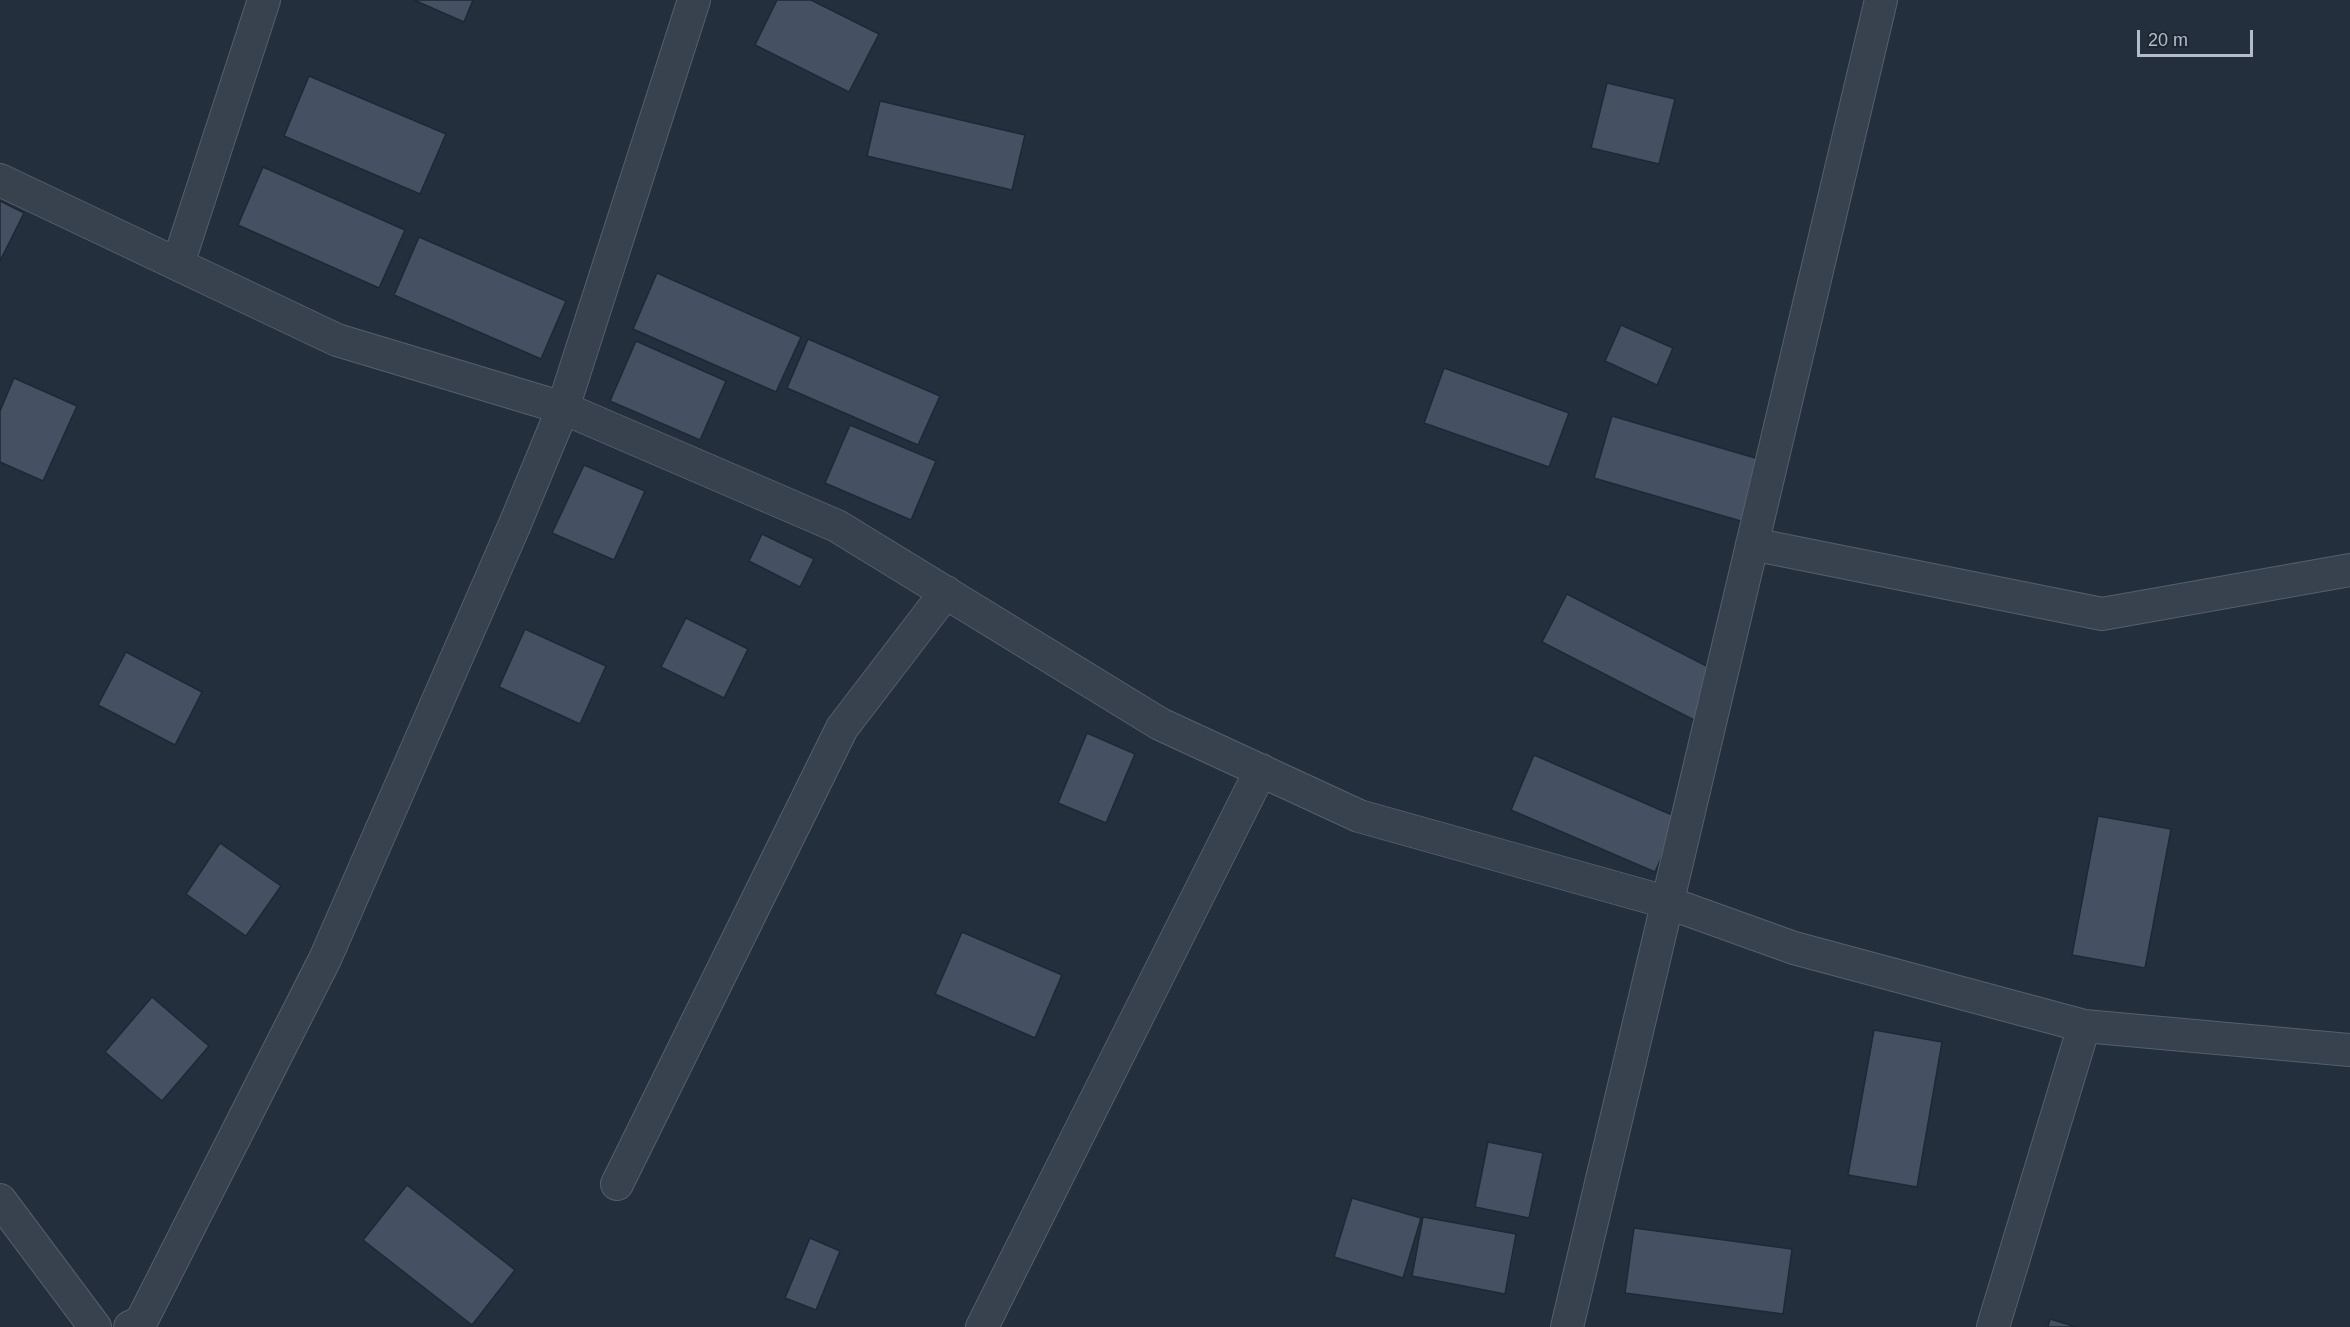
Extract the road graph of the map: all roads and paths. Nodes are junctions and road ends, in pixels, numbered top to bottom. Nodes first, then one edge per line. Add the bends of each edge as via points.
1 (264, 0) edge
2 (694, 0) edge
3 (1881, 0) edge
4 (0, 180) edge
5 (178, 264) junction
6 (563, 408) junction
7 (1752, 544) junction
8 (2350, 570) edge
9 (946, 592) junction
10 (1261, 770) junction
11 (1666, 902) junction
12 (2084, 1026) junction
13 (2350, 1050) edge
14 (617, 1184) dead end
15 (0, 1200) edge
16 (95, 1327) edge
17 (130, 1327) edge
18 (982, 1327) edge
19 (1567, 1327) edge
20 (1993, 1327) edge

1 - 5 street
2 - 6 street
3 - 7 street
4 - 5 street
5 - 6 street via 337,340
6 - 9 street via 837,526
6 - 17 street via 325,959 141,1322
7 - 8 street via 2102,614
7 - 11 street
9 - 10 street via 1160,724
9 - 14 street via 842,728
10 - 11 street via 1359,816
10 - 18 street
11 - 12 street via 1794,948
11 - 19 street
12 - 13 street
12 - 20 street
15 - 16 street

